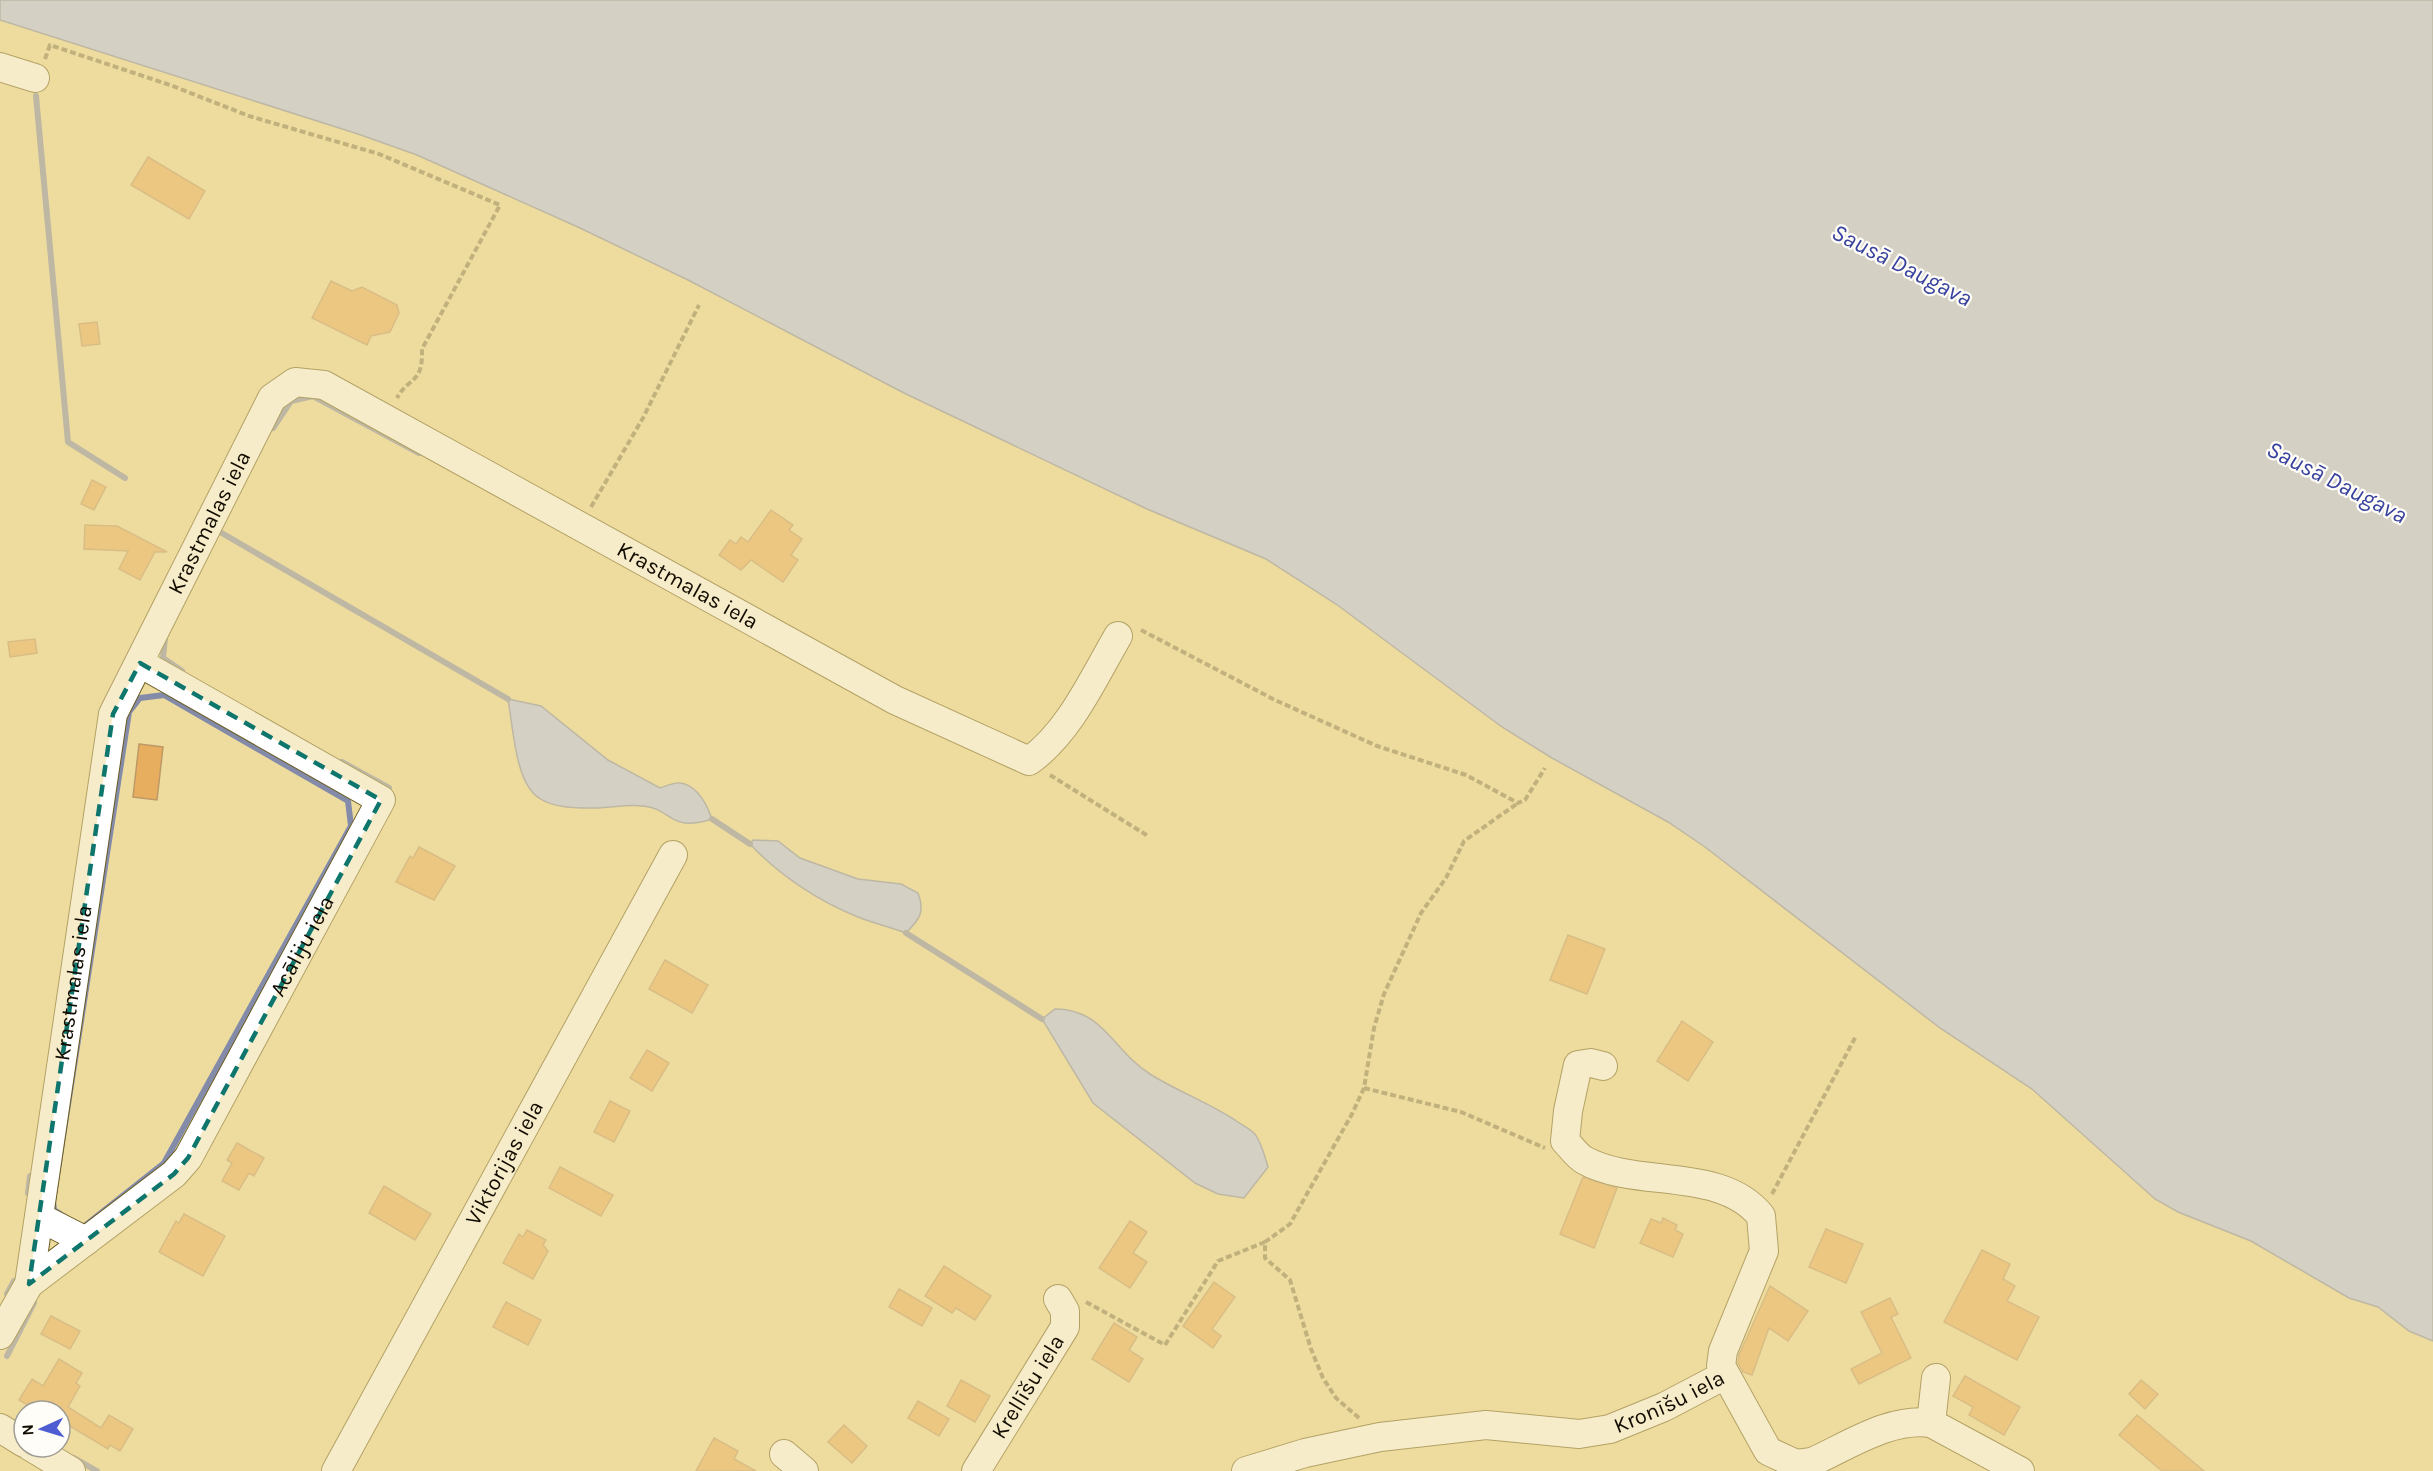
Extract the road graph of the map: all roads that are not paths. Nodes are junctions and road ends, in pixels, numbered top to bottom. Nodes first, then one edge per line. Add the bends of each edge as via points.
1 (0, 67) edge
2 (35, 78) road end
3 (1119, 636) road end
4 (140, 663) junction
5 (673, 855) dead end
6 (1604, 1066) dead end
7 (39, 1218) junction
8 (86, 1241) junction
9 (29, 1284) junction
10 (1071, 1300) road end
11 (0, 1335) edge
12 (1725, 1375) junction
13 (1936, 1378) dead end
14 (1931, 1423) junction
15 (51, 1459) edge
16 (71, 1471) edge
17 (336, 1471) edge
18 (976, 1471) edge
19 (1246, 1471) edge
20 (2020, 1471) edge

1 - 2 street
3 - 4 street, Krastmalas iela via 1070,718 1045,750 1029,761 895,700 324,385 295,382 272,398
4 - 7 street, Krastmalas iela via 113,714
4 - 8 street, Acāliju iela via 381,800 188,1158 174,1174
5 - 17 street, Viktorijas iela
6 - 12 street, Kronīšu iela via 1578,1065 1565,1141 1583,1160 1616,1172 1719,1189 1741,1198 1761,1216 1764,1251 1723,1351 1721,1366
7 - 8 street
7 - 9 street, Krastmalas iela
8 - 9 street, Acāliju iela
9 - 11 street, Krastmalas iela
10 - 18 street, Krellīšu iela via 1065,1311 1065,1327
12 - 14 street via 1768,1451 1796,1464 1812,1462 1900,1423
12 - 19 street, Kronīšu iela via 1664,1407 1610,1429 1580,1434 1486,1425 1380,1437
13 - 14 street
14 - 20 street
15 - 16 street

